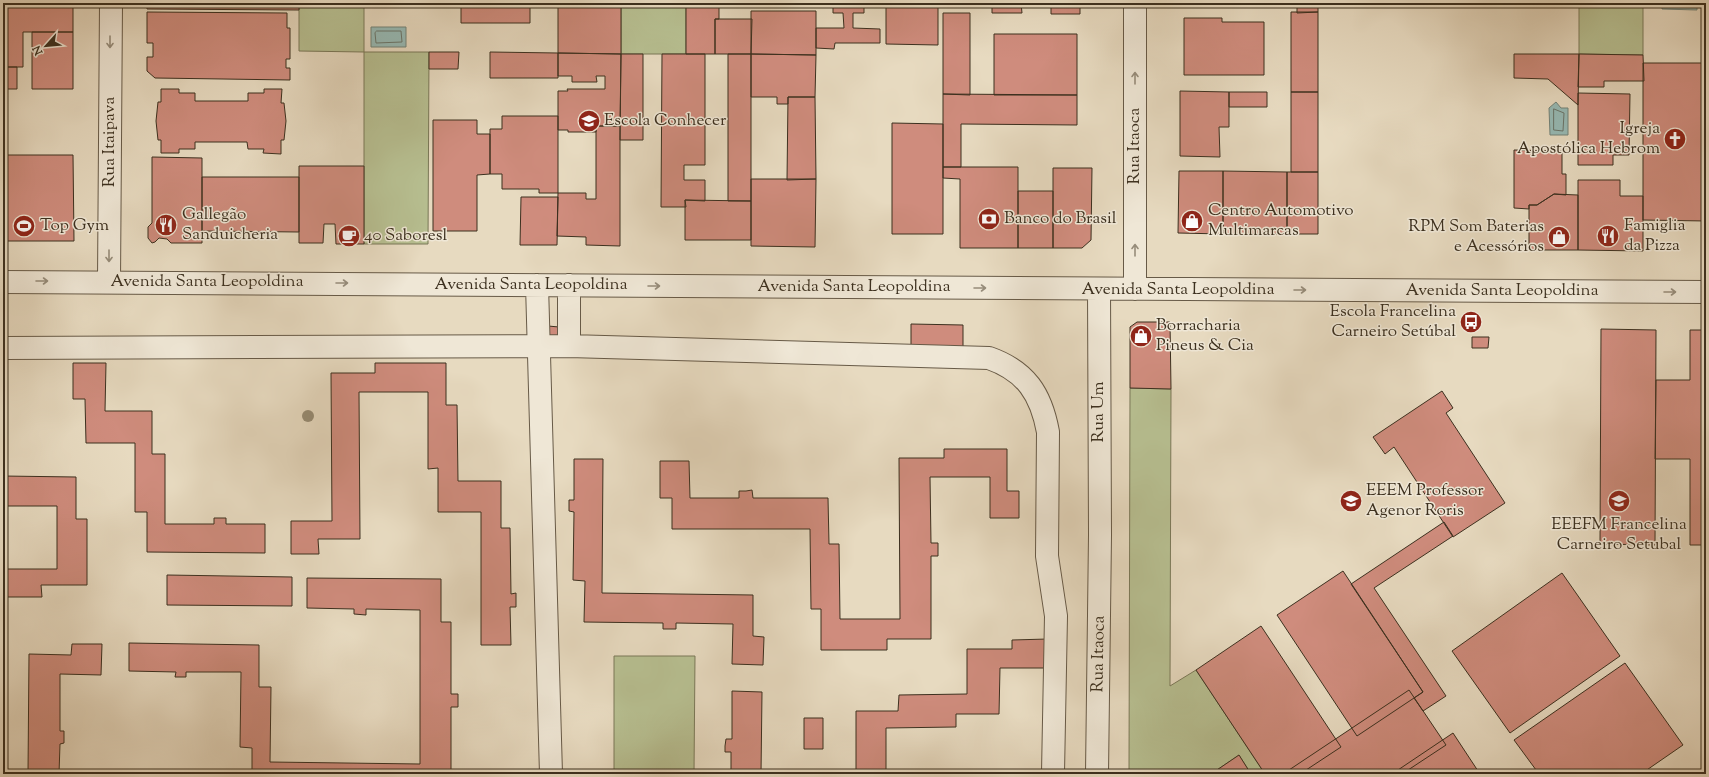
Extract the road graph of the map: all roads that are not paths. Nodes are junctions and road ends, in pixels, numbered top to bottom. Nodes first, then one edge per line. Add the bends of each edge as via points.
1 (111, 3) edge
2 (1135, 3) edge
3 (109, 281) junction
4 (3, 282) edge
5 (537, 285) junction
6 (569, 285) junction
7 (1099, 289) junction
8 (1135, 289) junction
9 (1706, 292) edge
10 (539, 346) junction
11 (569, 346) junction
12 (3, 348) edge
13 (1100, 535) joint
14 (1053, 773) dead end
15 (550, 774) edge
16 (1098, 774) edge

1 -> 3 street, Rua Itaipava
8 -> 2 street, Rua Itaoca
4 -> 3 street, Avenida Santa Leopoldina
3 -> 5 street, Avenida Santa Leopoldina
5 - 6 street, Avenida Santa Leopoldina
5 - 10 street
6 -> 7 street, Avenida Santa Leopoldina
6 - 11 street
7 - 8 street, Avenida Santa Leopoldina
7 - 13 street, Rua Um
8 -> 9 street, Avenida Santa Leopoldina
10 - 11 street
10 - 12 street
10 - 15 street
11 - 14 street via 989,358 1002,362 1024,378 1040,402 1048,432 1047,556 1056,616
13 - 16 street, Rua Itaoca

